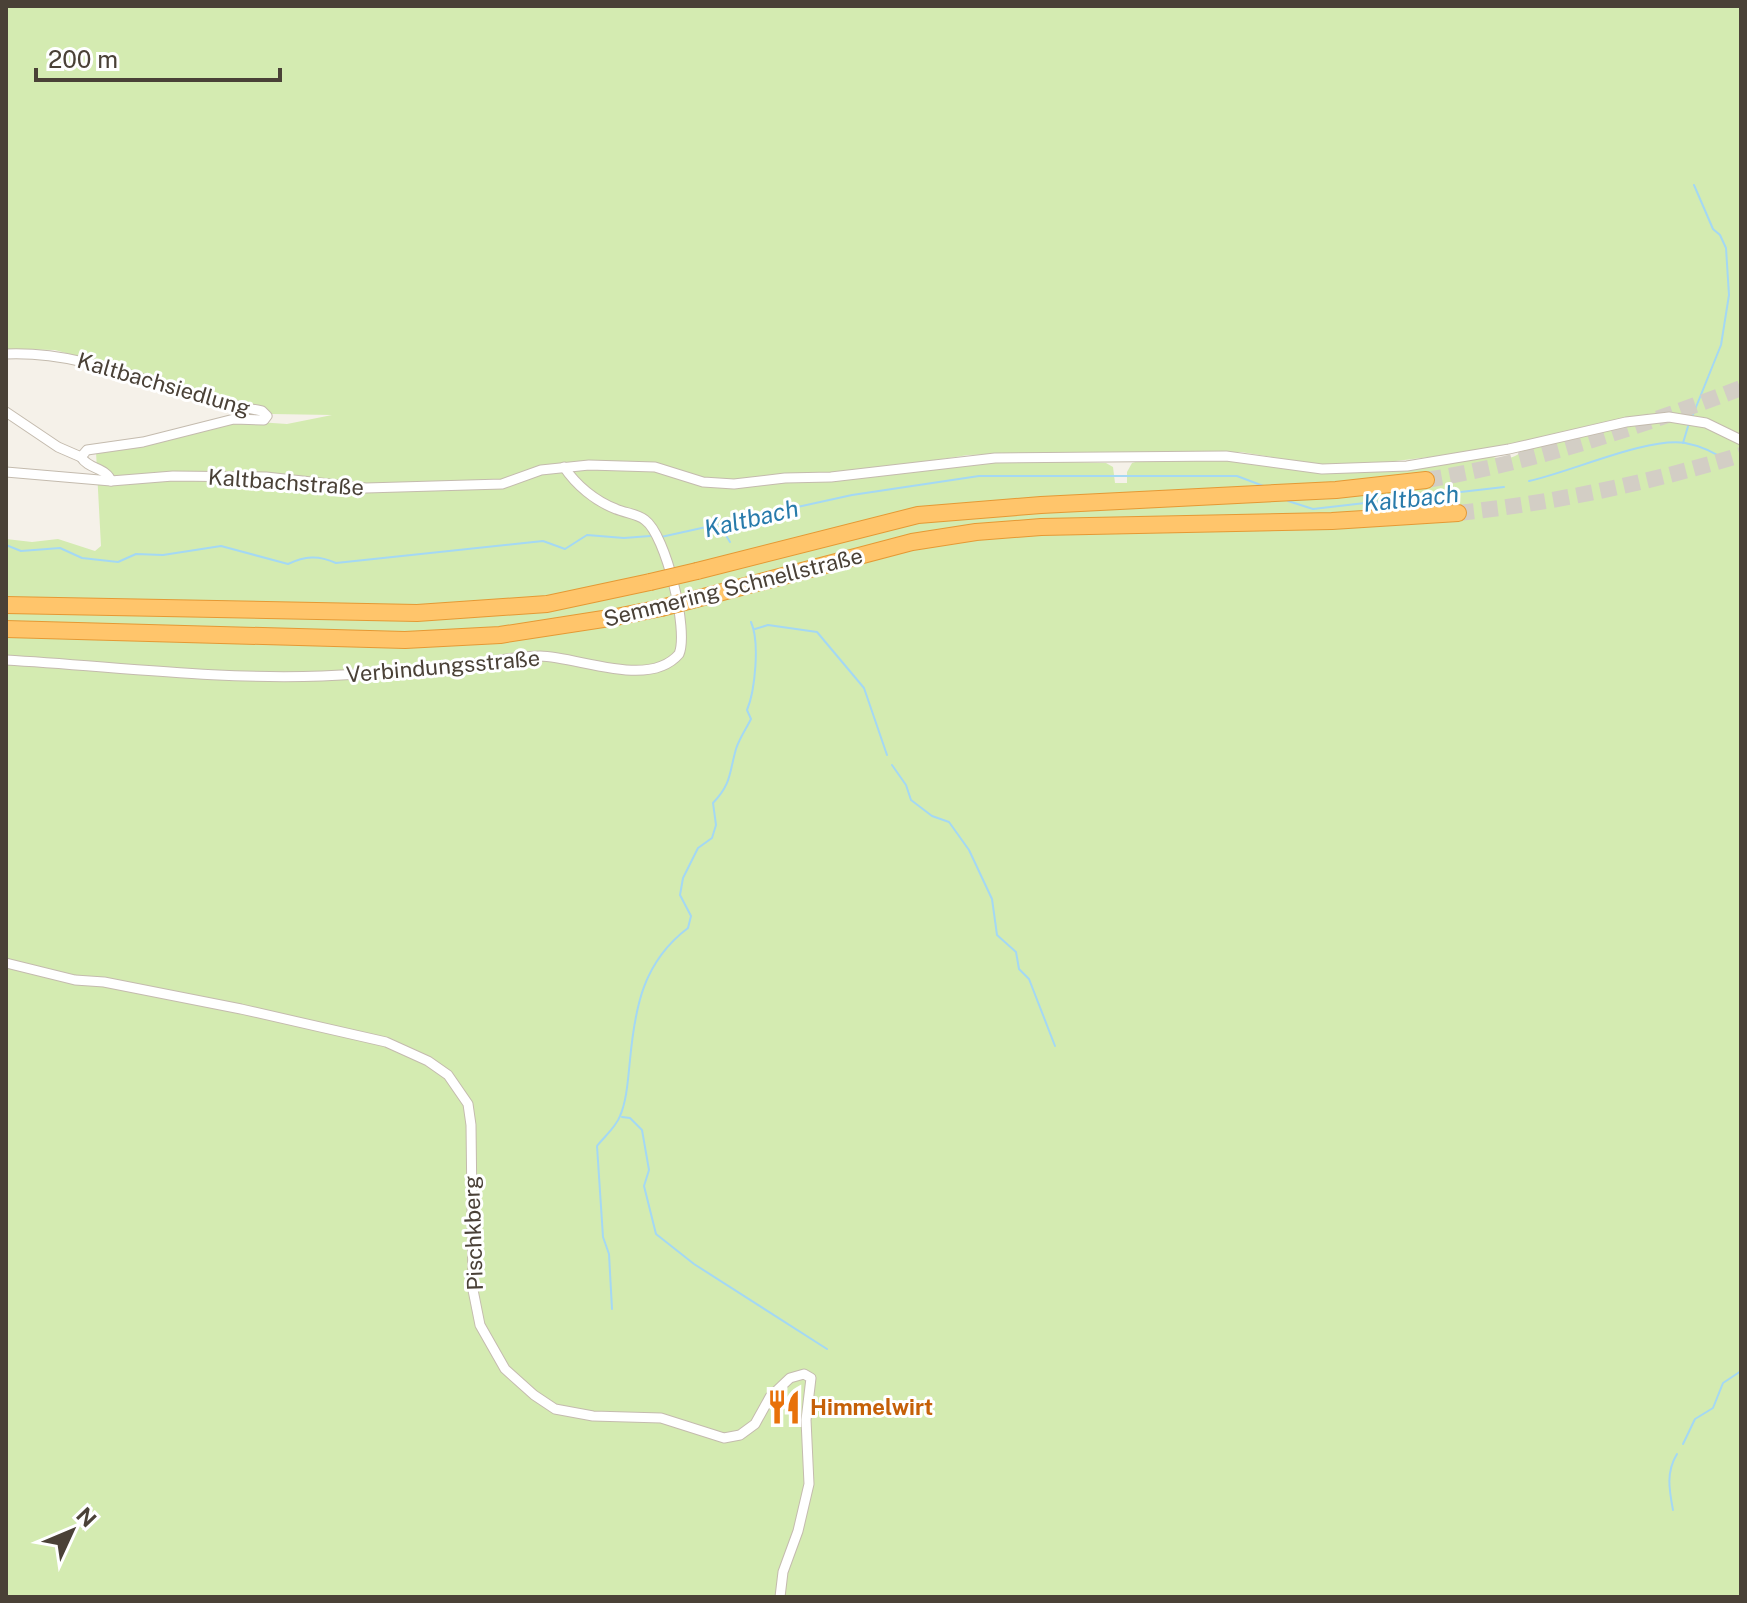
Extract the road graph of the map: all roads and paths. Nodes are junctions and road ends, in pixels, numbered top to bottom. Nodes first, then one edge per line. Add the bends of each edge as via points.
1 (6, 354) edge
2 (6, 412) edge
3 (1741, 440) edge
4 (81, 457) junction
5 (564, 467) junction
6 (6, 472) edge
7 (1426, 480) tunnel mouth
8 (111, 481) junction
9 (1458, 513) tunnel mouth
10 (6, 605) edge
11 (6, 629) edge
12 (6, 660) edge
13 (6, 963) edge
14 (780, 1597) edge

1 - 4 street, Kaltbachsiedlung via 75,358 267,416 87,450
2 - 4 street
3 - 5 street, Kaltbachstraße via 1706,423 1669,417 1466,457 1375,468 1322,469 1226,456 995,458 714,484 655,467
4 - 8 street
5 - 8 street, Kaltbachstraße via 502,484 472,486 366,488 266,477
5 - 12 street, Verbindungsstraße via 589,493 644,518 655,530 683,626 675,660 634,671 536,656 319,676 240,676
6 - 8 street, Kaltbachstraße
7 - 10 highway, Semmering Schnellstraße, bridge via 1299,493 918,515 547,604 417,613
9 - 11 highway, Semmering Schnellstraße, bridge via 976,532 912,542 661,608 500,635 405,640
13 - 14 street, Pischkberg via 367,1037 408,1050 448,1075 468,1104 471,1125 473,1290 480,1325 505,1369 534,1395 555,1409 661,1418 724,1438 755,1424 770,1397 790,1378 811,1378 806,1420 809,1484

